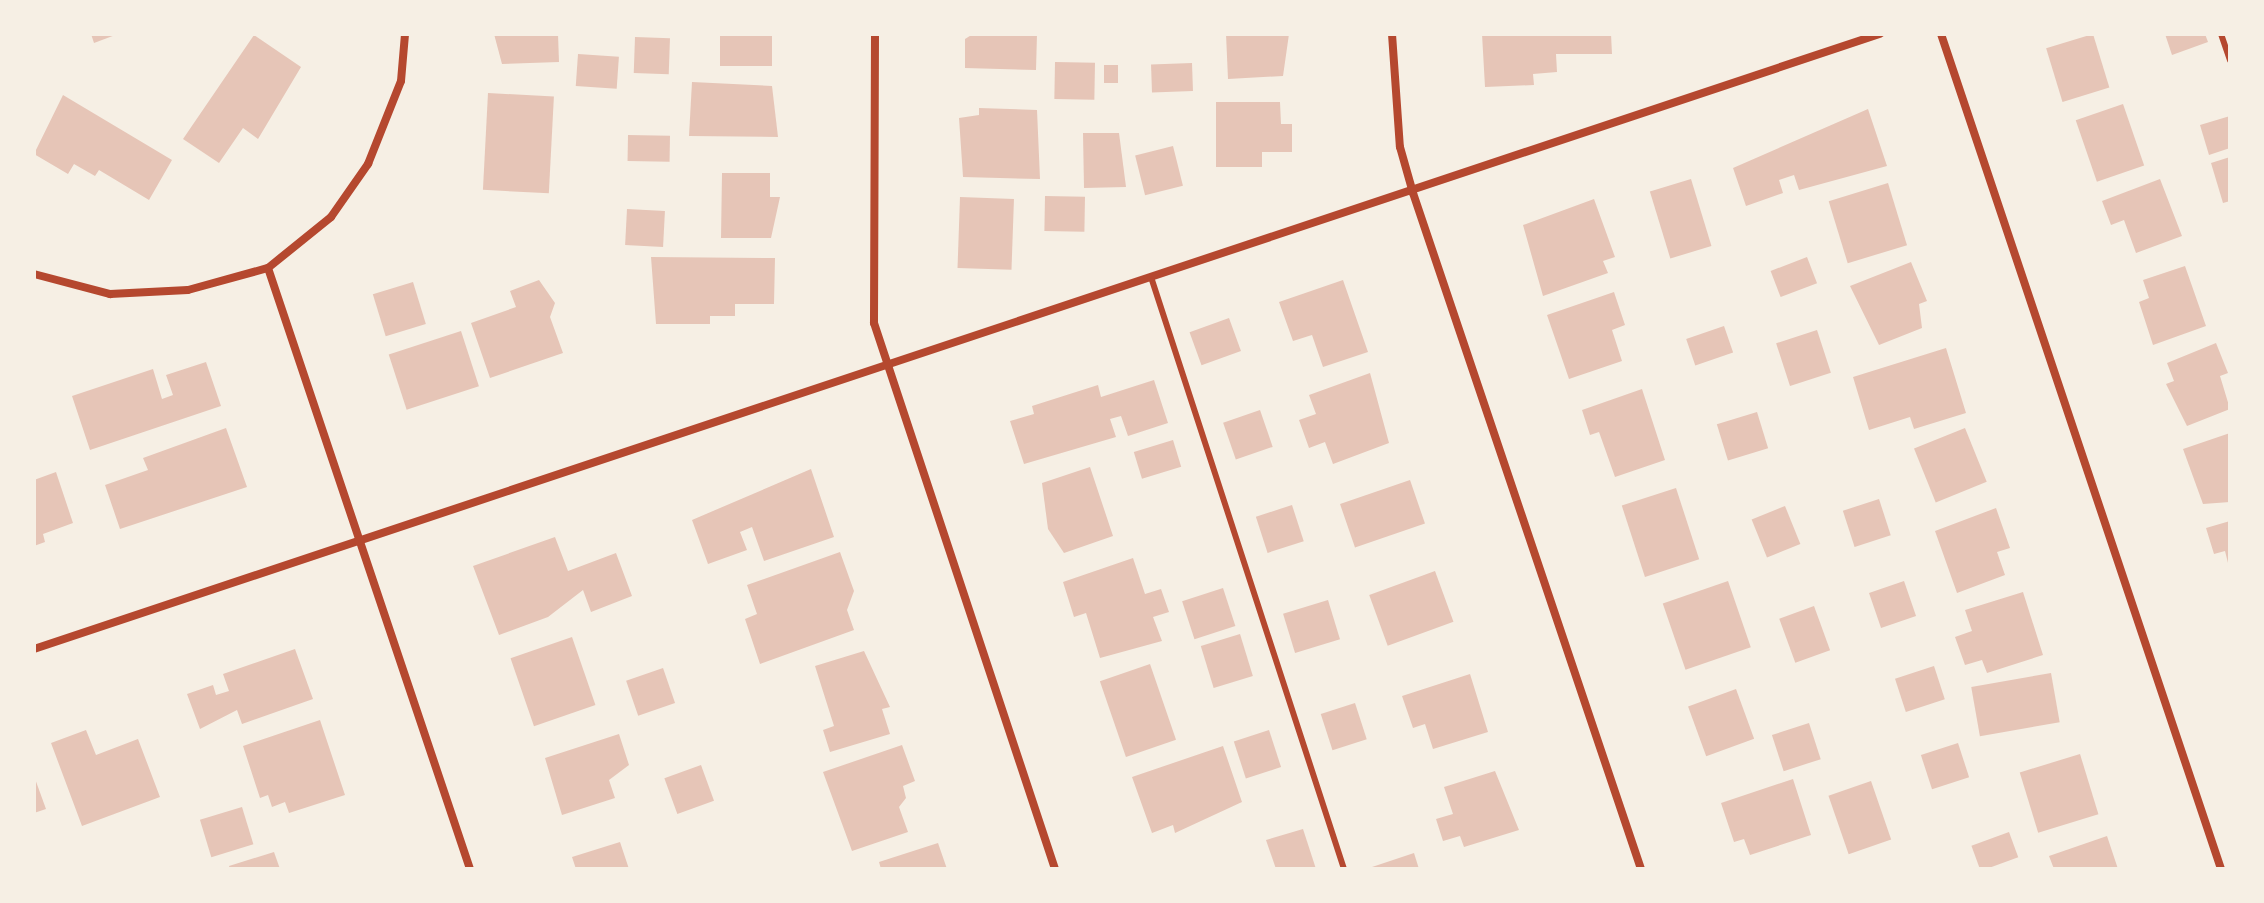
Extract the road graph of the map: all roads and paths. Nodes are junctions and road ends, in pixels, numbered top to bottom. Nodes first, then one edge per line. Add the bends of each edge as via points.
1 (405, 34) edge
2 (875, 34) edge
3 (1392, 34) edge
4 (1880, 34) edge
5 (1941, 34) edge
6 (2221, 34) edge
7 (2230, 60) edge
8 (1413, 193) junction
9 (268, 268) junction
10 (34, 274) edge
11 (1151, 277) junction
12 (886, 363) junction
13 (363, 535) junction
14 (34, 649) edge
15 (470, 869) edge
16 (1055, 869) edge
17 (1344, 869) edge
18 (1641, 869) edge
19 (2221, 869) edge

1 - 9 street via 401,81 368,164 331,217
2 - 12 street via 874,323
3 - 8 street via 1400,147
4 - 8 street
5 - 19 street
6 - 7 lane
8 - 11 street
8 - 18 street
9 - 10 street via 188,290 110,294
9 - 13 street
11 - 12 street
11 - 17 lane
12 - 13 street
12 - 16 street
13 - 14 street
13 - 15 street

